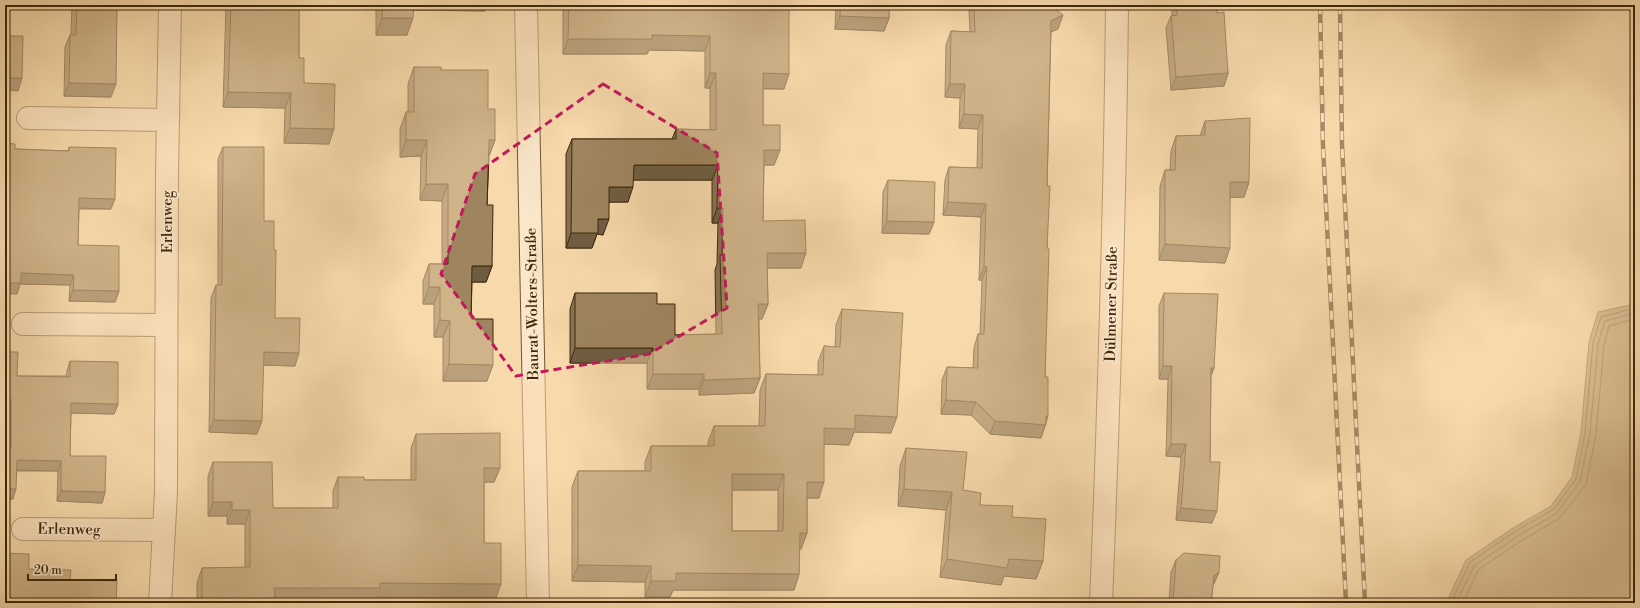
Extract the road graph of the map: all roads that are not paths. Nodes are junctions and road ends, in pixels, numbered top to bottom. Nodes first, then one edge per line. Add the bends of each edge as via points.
1 (170, 5) edge
2 (526, 5) edge
3 (1117, 5) edge
4 (28, 118) dead end
5 (168, 120) junction
6 (23, 324) dead end
7 (166, 325) junction
8 (23, 529) dead end
9 (164, 530) junction
10 (160, 603) edge
11 (538, 603) edge
12 (1101, 603) edge

1 - 5 street, Erlenweg
2 - 11 street, Baurat-Wolters-Straße
3 - 12 street, Dülmener Straße
4 - 5 street
5 - 7 street, Erlenweg
6 - 7 street
7 - 9 street, Erlenweg
8 - 9 street, Erlenweg
9 - 10 street, Erlenweg

